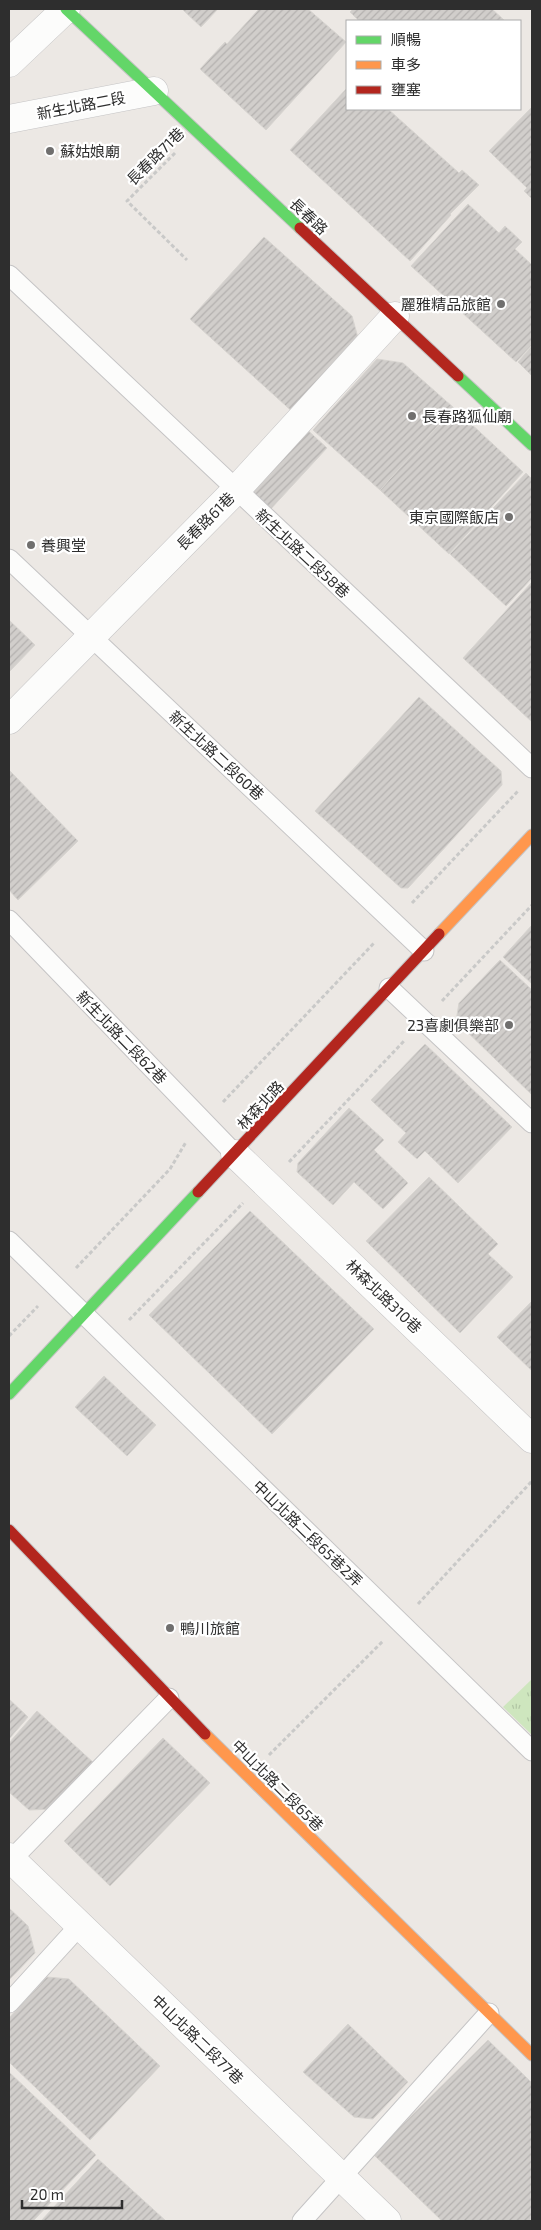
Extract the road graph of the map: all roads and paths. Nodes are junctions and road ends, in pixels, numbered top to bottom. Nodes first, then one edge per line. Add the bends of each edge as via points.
1 (66, 9) edge
2 (9, 63) edge
3 (154, 91) junction
4 (9, 119) edge
5 (196, 131) junction
6 (187, 260) dead end
7 (9, 275) edge
8 (395, 316) junction
9 (532, 445) edge
10 (236, 490) junction
11 (9, 559) edge
12 (90, 636) junction
13 (9, 720) edge
14 (532, 768) edge
15 (519, 790) dead end
16 (532, 835) edge
17 (532, 905) edge
18 (394, 922) junction
19 (12, 929) edge
20 (424, 951) junction
21 (389, 988) junction
22 (423, 1020) junction
23 (204, 1121) junction
24 (532, 1123) edge
25 (235, 1154) junction
26 (266, 1183) junction
27 (9, 1241) edge
28 (57, 1287) junction
29 (84, 1313) junction
30 (9, 1336) edge
31 (109, 1340) junction
32 (9, 1394) edge
33 (532, 1440) edge
34 (9, 1530) edge
35 (169, 1698) junction
36 (532, 1751) edge
37 (10, 1859) edge
38 (80, 1925) junction
39 (9, 2003) edge
40 (489, 2013) junction
41 (532, 2055) edge
42 (342, 2177) junction
43 (302, 2221) edge
44 (387, 2221) edge

1 - 2 street
1 - 3 street, 長春路
3 - 4 street, 新生北路二段
3 - 5 street, 長春路
5 - 6 path, 長春路71巷 via 127,201
5 - 8 street, 長春路
7 - 10 lane, 新生北路二段58巷
8 - 9 street, 長春路
8 - 10 street, 長春路61巷
10 - 12 street, 長春路61巷
10 - 14 lane, 新生北路二段58巷
11 - 12 lane, 新生北路二段60巷
12 - 13 street, 長春路61巷
12 - 18 lane, 新生北路二段60巷
15 - 18 path
16 - 20 street, 林森北路
17 - 22 path
18 - 20 lane, 新生北路二段60巷
18 - 23 path
19 - 23 lane, 新生北路二段62巷
20 - 21 street, 林森北路
21 - 22 lane
21 - 25 street, 林森北路
22 - 24 lane
22 - 26 path via 299,1153
23 - 25 lane, 新生北路二段62巷
23 - 28 path via 170,1169
25 - 26 street, 林森北路310巷
25 - 29 street, 林森北路
26 - 31 path
26 - 33 street, 林森北路310巷
27 - 28 lane, 中山北路二段65巷2弄
28 - 29 lane, 中山北路二段65巷2弄
28 - 30 path
29 - 31 lane, 中山北路二段65巷2弄
29 - 32 street, 林森北路
31 - 36 lane, 中山北路二段65巷2弄
34 - 35 street, 中山北路二段65巷
35 - 37 lane
35 - 40 street, 中山北路二段65巷
37 - 38 street, 中山北路二段77巷
38 - 39 lane
38 - 42 street, 中山北路二段77巷
40 - 41 street, 中山北路二段65巷
40 - 42 lane
42 - 43 lane
42 - 44 street, 中山北路二段77巷

